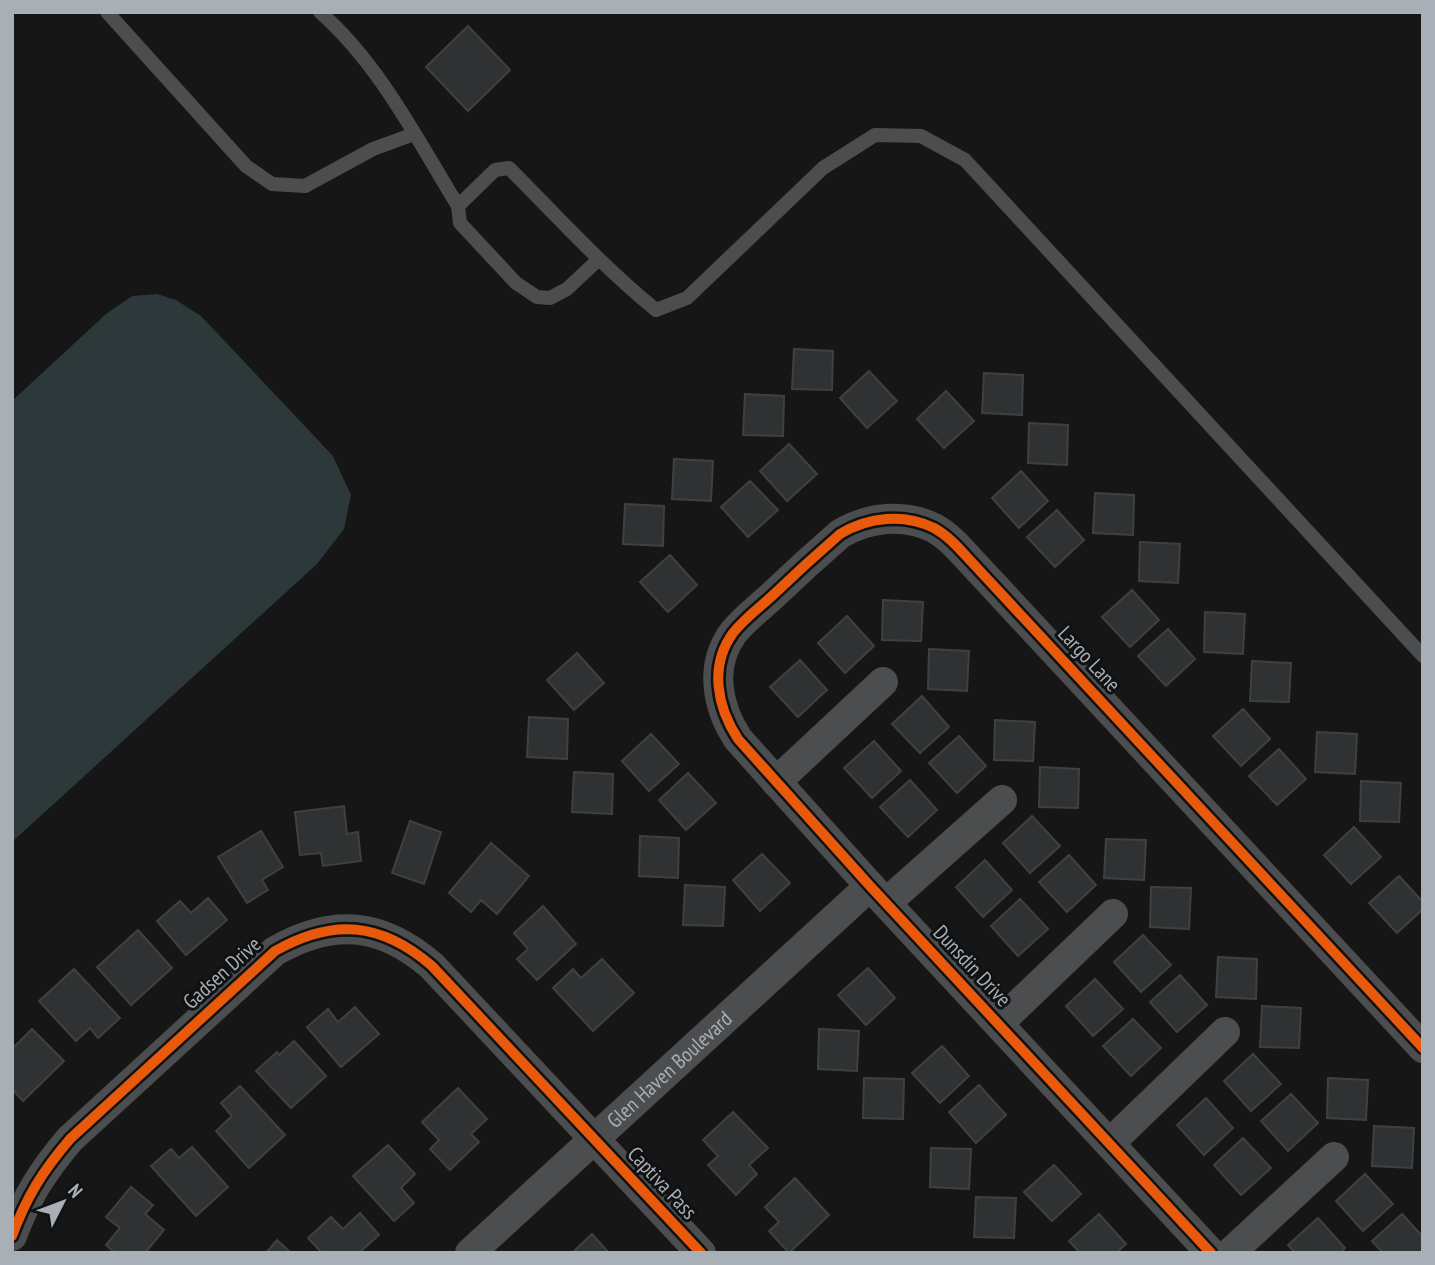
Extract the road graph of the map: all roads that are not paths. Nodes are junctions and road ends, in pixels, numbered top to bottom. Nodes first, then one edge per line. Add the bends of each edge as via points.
1 (107, 12) edge
2 (320, 12) edge
3 (414, 134) junction
4 (458, 206) junction
5 (599, 259) junction
6 (1423, 656) edge
7 (883, 681) dead end
8 (719, 696) joint
9 (776, 782) junction
10 (1002, 800) dead end
11 (878, 895) junction
12 (1113, 914) dead end
13 (999, 1023) junction
14 (1225, 1032) dead end
15 (1423, 1048) edge
16 (594, 1140) junction
17 (1110, 1143) junction
18 (1334, 1157) dead end
19 (12, 1236) edge
20 (470, 1253) edge
21 (701, 1253) edge
22 (1211, 1253) edge
23 (1230, 1253) edge

1 - 3 lane via 246,166 272,184 305,186 373,149
2 - 3 lane via 344,33
3 - 4 lane
4 - 5 lane via 495,170 509,168
4 - 5 lane via 460,223 516,283 537,297 550,298 566,289
5 - 6 lane via 656,310 687,298 823,168 875,135 921,136 965,160
7 - 9 street
8 - 9 street, Dunsdin Drive via 738,739
8 - 15 street, Largo Lane via 720,660 733,633 840,534 855,525 886,519 933,528 967,557
9 - 11 street, Dunsdin Drive
10 - 11 street, Glen Haven Boulevard
11 - 13 street, Dunsdin Drive
11 - 16 street, Glen Haven Boulevard
12 - 13 street
13 - 17 street, Dunsdin Drive
14 - 17 street
16 - 19 street, Gadsen Drive via 415,951 374,932 340,928 306,935 275,951 70,1139 43,1170
16 - 20 street, Glen Haven Boulevard
16 - 21 street, Captiva Pass
17 - 22 street, Dunsdin Drive
18 - 23 street

